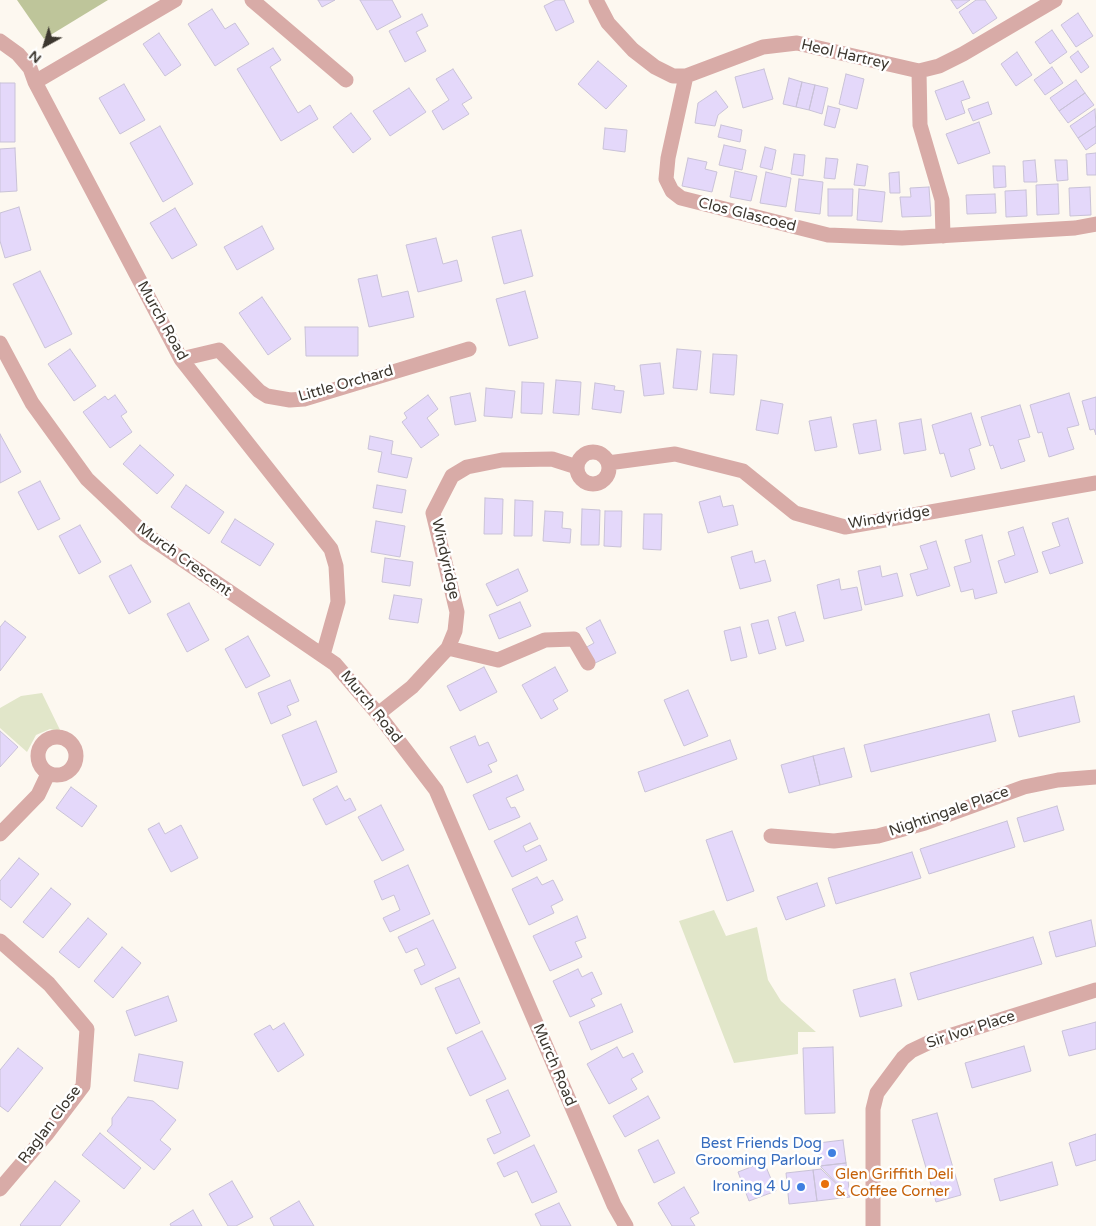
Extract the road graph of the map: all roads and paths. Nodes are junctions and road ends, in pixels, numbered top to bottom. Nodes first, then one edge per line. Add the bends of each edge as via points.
1 (175, 0) edge
2 (252, 0) edge
3 (596, 0) edge
4 (1055, 0) edge
5 (0, 41) edge
6 (918, 71) junction
7 (686, 76) junction
8 (346, 80) dead end
9 (35, 82) junction
10 (1096, 224) edge
11 (943, 236) junction
12 (0, 343) edge
13 (469, 349) dead end
14 (181, 359) junction
15 (608, 463) junction
16 (577, 467) junction
17 (1096, 483) edge
18 (448, 648) junction
19 (323, 655) junction
20 (588, 663) dead end
21 (378, 714) junction
22 (48, 774) dead end
23 (1096, 777) edge
24 (0, 834) edge
25 (771, 836) dead end
26 (0, 941) edge
27 (1096, 990) edge
28 (0, 1189) edge
29 (626, 1226) edge
30 (873, 1226) edge

1 - 9 street
2 - 8 street
3 - 7 street via 608,23 633,50 673,76
4 - 6 street, Heol Hartrey via 963,54 939,66
5 - 9 street, Murch Road via 30,68
6 - 7 street, Heol Hartrey via 797,43 763,47
6 - 11 street via 920,125 942,200
7 - 11 street, Clos Glascoed via 666,179 680,198 828,235
9 - 14 street, Murch Road
10 - 11 street, Clos Glascoed
12 - 19 street, Murch Crescent via 32,403 87,479 145,534
13 - 14 street, Little Orchard via 304,399 290,400 267,396 259,391 219,350
14 - 19 street, Murch Road via 331,549 336,566 338,602
15 - 16 street via 600,454 588,453 578,461
15 - 16 street via 608,475 598,484 581,479
15 - 17 street, Windyridge via 675,454 743,471 795,513 845,527
16 - 18 street, Windyridge via 552,459 502,460 467,467 452,476 434,513 457,612 455,631
18 - 20 street via 498,660 545,640 574,639
18 - 21 street, Windyridge via 412,687
19 - 21 street, Murch Road via 346,675
21 - 29 street, Murch Road via 436,790 614,1205
22 - 24 street via 38,795
23 - 25 street, Nightingale Place via 1024,787 925,823 878,836 834,841
26 - 28 street, Raglan Close via 49,984 86,1029 83,1086
27 - 30 street, Sir Ivor Place via 930,1042 903,1058 877,1094 873,1109

